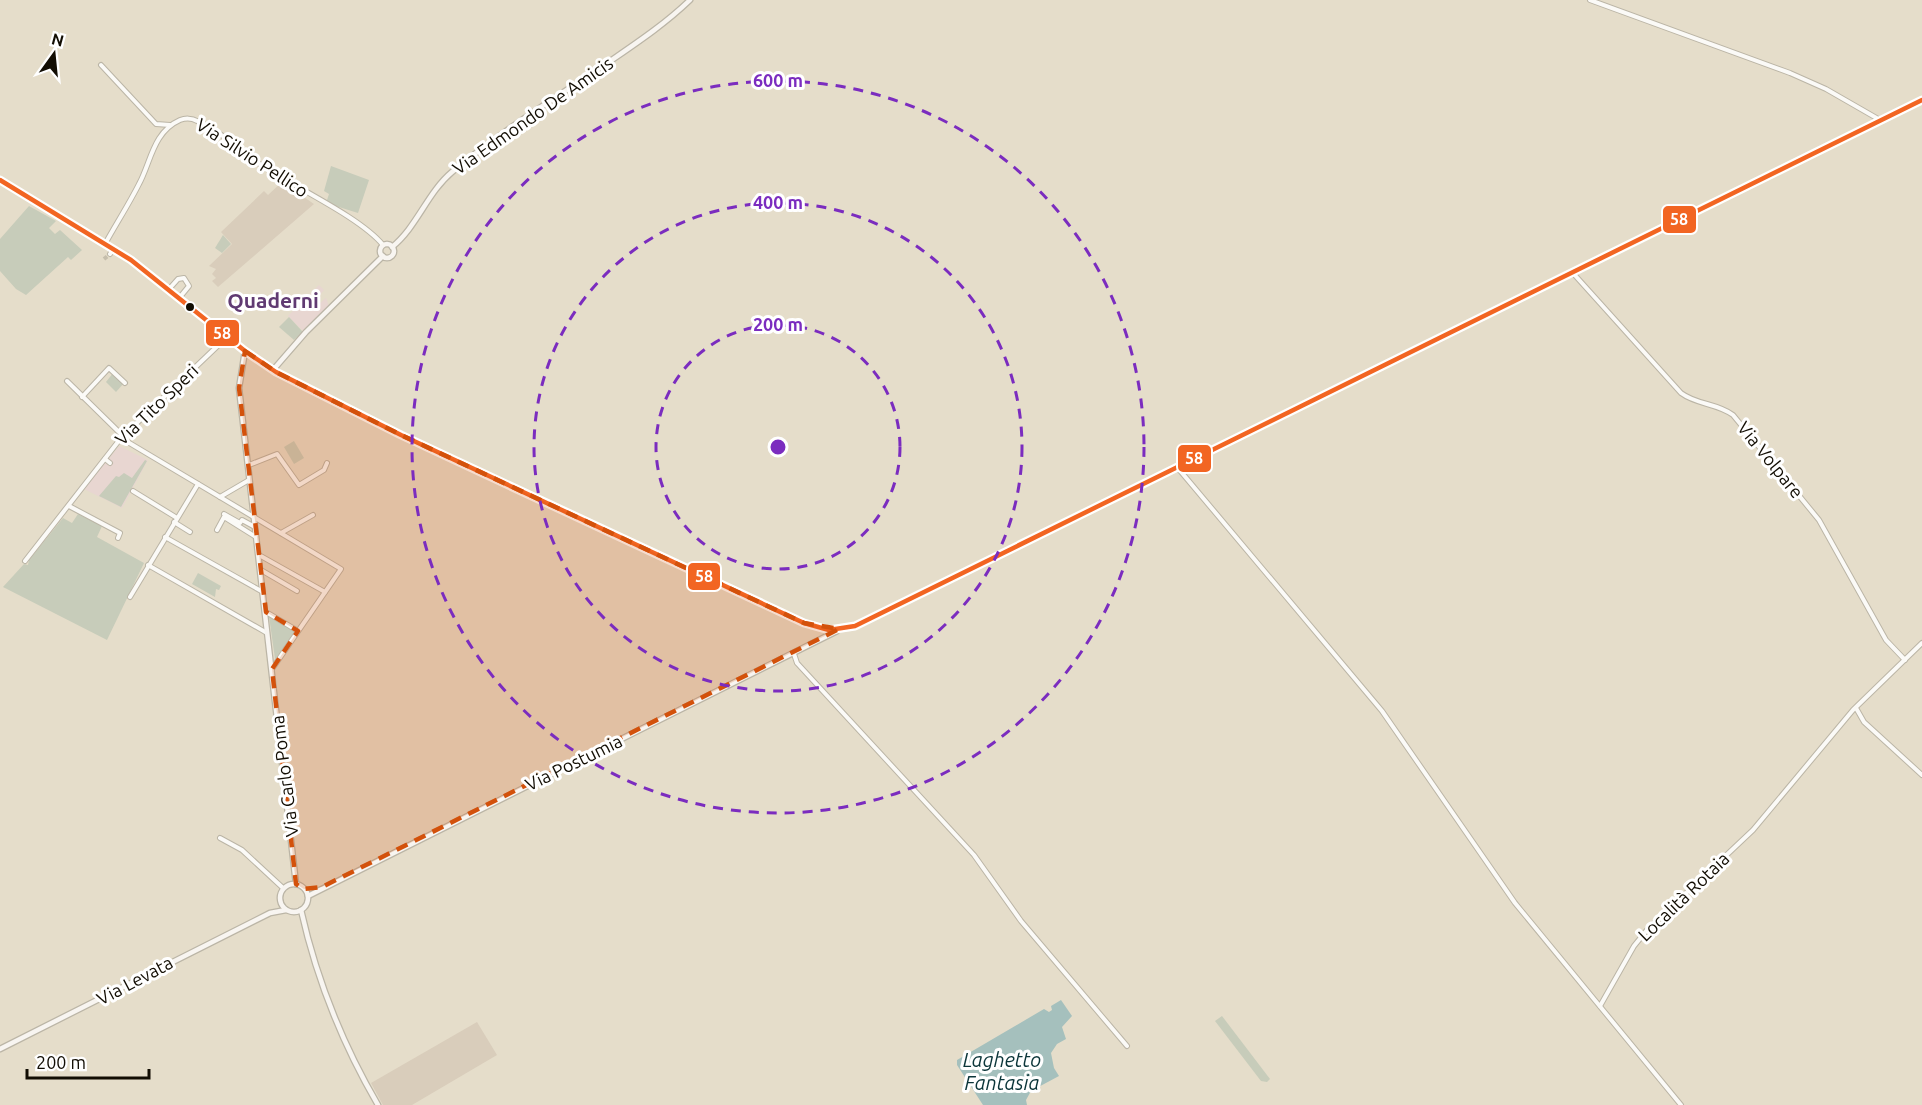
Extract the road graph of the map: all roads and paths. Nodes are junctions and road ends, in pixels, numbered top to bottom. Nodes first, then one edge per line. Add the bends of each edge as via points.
1 (690, 0) edge
2 (1590, 0) edge
3 (101, 65) dead end
4 (1922, 100) edge
5 (1880, 120) junction
6 (156, 124) junction
7 (172, 125) junction
8 (164, 126) junction
9 (166, 132) junction
10 (159, 134) junction
11 (0, 180) edge
12 (105, 244) junction
13 (383, 245) junction
14 (392, 247) junction
15 (114, 249) junction
16 (110, 254) tunnel mouth
17 (383, 256) junction
18 (1572, 272) junction
19 (170, 288) junction
20 (180, 297) junction
21 (228, 336) junction
22 (245, 351) junction
23 (273, 370) junction
24 (68, 381) dead end
25 (125, 383) dead end
26 (82, 397) junction
27 (122, 437) junction
28 (105, 459) junction
29 (110, 463) dead end
30 (327, 464) dead end
31 (249, 465) junction
32 (1177, 467) junction
33 (92, 476) junction
34 (97, 479) dead end
35 (250, 479) junction
36 (198, 484) junction
37 (133, 491) dead end
38 (220, 497) junction
39 (69, 506) junction
40 (224, 514) dead end
41 (313, 515) dead end
42 (254, 518) junction
43 (175, 520) junction
44 (256, 527) junction
45 (217, 530) dead end
46 (190, 532) dead end
47 (281, 533) junction
48 (165, 537) junction
49 (257, 537) junction
50 (118, 538) dead end
51 (259, 555) junction
52 (25, 561) dead end
53 (148, 565) junction
54 (261, 570) junction
55 (297, 591) dead end
56 (263, 592) junction
57 (325, 592) junction
58 (130, 597) dead end
59 (266, 612) junction
60 (839, 629) junction
61 (298, 631) junction
62 (268, 633) junction
63 (1922, 643) edge
64 (794, 654) junction
65 (1905, 660) junction
66 (272, 669) junction
67 (1856, 707) junction
68 (1922, 776) edge
69 (220, 838) dead end
70 (296, 884) junction
71 (322, 887) junction
72 (283, 888) junction
73 (304, 889) junction
74 (308, 896) junction
75 (280, 903) junction
76 (286, 910) junction
77 (301, 910) junction
78 (270, 913) junction
79 (1600, 1006) junction
80 (1127, 1046) dead end
81 (0, 1049) edge
82 (378, 1105) edge
83 (1681, 1105) edge

1 - 14 main road, Via Edmondo De Amicis via 663,25 452,172
2 - 5 street via 1790,73
3 - 6 street
4 - 5 main road
5 - 18 main road
6 - 8 street
6 - 10 street
7 - 8 street
7 - 9 street, Via Silvio Pellico
7 - 13 street, Via Silvio Pellico via 186,119 203,123
8 - 9 street
8 - 10 street
9 - 10 street, Via Silvio Pellico
10 - 12 street, Via Silvio Pellico via 141,181
11 - 12 main road
12 - 15 main road
13 - 14 main road
13 - 17 main road
14 - 17 main road, Via Edmondo De Amicis via 391,256
15 - 16 street
15 - 19 main road
17 - 23 main road
18 - 32 main road
18 - 65 street, Via Volpare via 1682,393 1734,415 1819,520 1886,640
19 - 20 main road
19 - 20 street via 184,278 189,286
20 - 21 main road
21 - 22 main road
21 - 27 street, Via Tito Speri
22 - 23 main road
22 - 31 main road, Via Carlo Poma via 239,388
23 - 60 main road via 414,441 804,623
24 - 26 street
25 - 26 street via 110,368
26 - 27 street
27 - 28 street, Via Tito Speri
27 - 36 street
28 - 29 street
28 - 33 street, Via Tito Speri
30 - 31 street via 324,470 299,484 277,454
31 - 35 main road, Via Carlo Poma
32 - 60 main road via 855,626
32 - 79 street via 1382,711 1515,903
33 - 34 street
33 - 39 street, Via Tito Speri
35 - 38 street
35 - 42 main road, Via Carlo Poma
36 - 38 street
36 - 43 street
37 - 43 street
38 - 42 street
39 - 50 street via 120,533
39 - 52 street, Via Tito Speri
40 - 44 street via 240,524 242,520
41 - 47 street
42 - 44 main road, Via Carlo Poma
42 - 47 street
43 - 46 street
43 - 48 street
44 - 49 main road, Via Carlo Poma
45 - 49 street via 224,518
47 - 57 street via 341,569
48 - 53 street
48 - 56 street
49 - 51 main road, Via Carlo Poma
51 - 54 main road, Via Carlo Poma
51 - 57 street
53 - 58 street
53 - 62 street
54 - 55 street
54 - 56 main road, Via Carlo Poma
56 - 59 main road, Via Carlo Poma
57 - 61 street
59 - 61 street
59 - 62 main road, Via Carlo Poma
60 - 64 main road, Via Postumia
61 - 66 street
62 - 66 main road, Via Carlo Poma
63 - 65 street
64 - 71 main road, Via Postumia
64 - 80 street via 797,663 974,855 1016,914
65 - 67 street
66 - 70 main road, Via Carlo Poma
67 - 68 street via 1864,722
67 - 79 street, Località Rotaia via 1741,842 1647,930
69 - 72 street via 242,850
70 - 72 main road
70 - 73 main road
71 - 73 main road
71 - 74 main road, Via Postumia
72 - 75 main road
73 - 74 main road
74 - 77 main road
75 - 76 main road
75 - 78 main road, Via Levata
76 - 77 main road
76 - 78 main road, Via Levata
77 - 82 main road via 333,1012
78 - 81 main road, Via Levata
79 - 83 street

